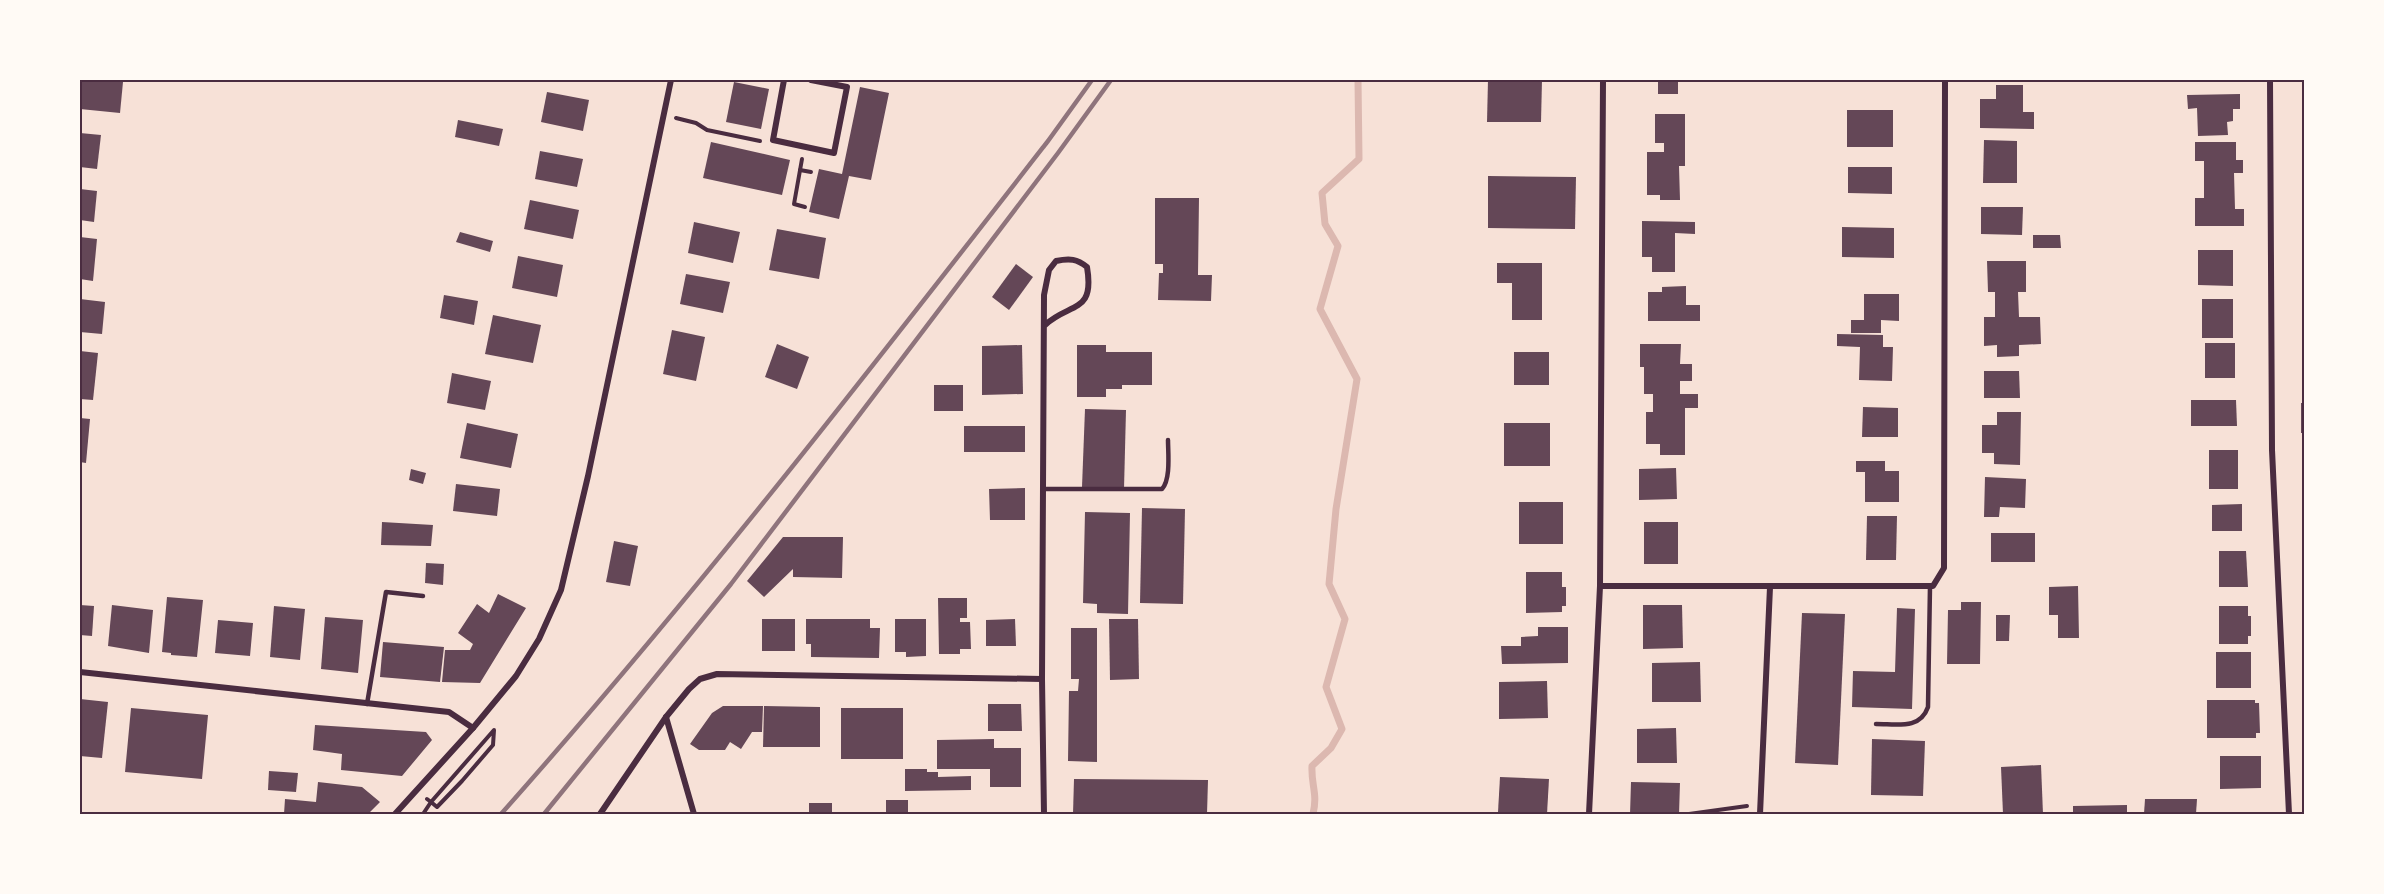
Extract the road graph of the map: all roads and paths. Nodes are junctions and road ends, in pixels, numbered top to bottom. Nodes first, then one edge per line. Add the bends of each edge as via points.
1 (671, 80) edge
2 (784, 80) edge
3 (811, 80) edge
4 (1603, 80) edge
5 (1945, 80) edge
6 (2270, 80) edge
7 (664, 116) junction
8 (773, 140) junction
9 (805, 147) junction
10 (800, 170) junction
11 (811, 172) dead end
12 (805, 207) dead end
13 (1045, 325) junction
14 (1168, 440) dead end
15 (1043, 489) junction
16 (1600, 586) junction
17 (1930, 586) junction
18 (1770, 587) junction
19 (423, 596) dead end
20 (80, 672) edge
21 (1042, 679) junction
22 (368, 704) junction
23 (666, 717) junction
24 (1876, 724) dead end
25 (473, 729) junction
26 (438, 795) dead end
27 (1760, 804) junction
28 (395, 814) edge
29 (423, 814) edge
30 (600, 814) edge
31 (694, 814) edge
32 (1044, 814) edge
33 (1590, 814) edge
34 (1689, 814) edge
35 (1760, 814) edge
36 (2289, 814) edge

1 - 7 street
2 - 8 street
3 - 9 street via 847,87 834,153
4 - 16 street
5 - 17 street via 1944,568
6 - 36 street via 2272,450
7 - 8 path via 696,123 707,130 763,142
7 - 25 street via 561,590 516,676
8 - 9 street
9 - 10 path
10 - 11 path
10 - 12 path via 794,204
13 - 13 street via 1055,316 1076,308 1088,296 1087,267 1078,260 1056,261 1049,270 1044,295
13 - 15 street
14 - 15 lane via 1167,478 1162,489
15 - 21 street
16 - 18 street
16 - 33 street
17 - 18 street
17 - 24 lane via 1928,707 1918,722
18 - 27 street
19 - 22 lane via 386,592
20 - 22 street
21 - 23 street via 717,674 700,679 688,689
21 - 32 street
22 - 25 street via 449,712
23 - 30 street
23 - 31 street
25 - 28 street
26 - 29 path via 494,730 493,745 437,807 431,802
27 - 34 path
27 - 35 street

